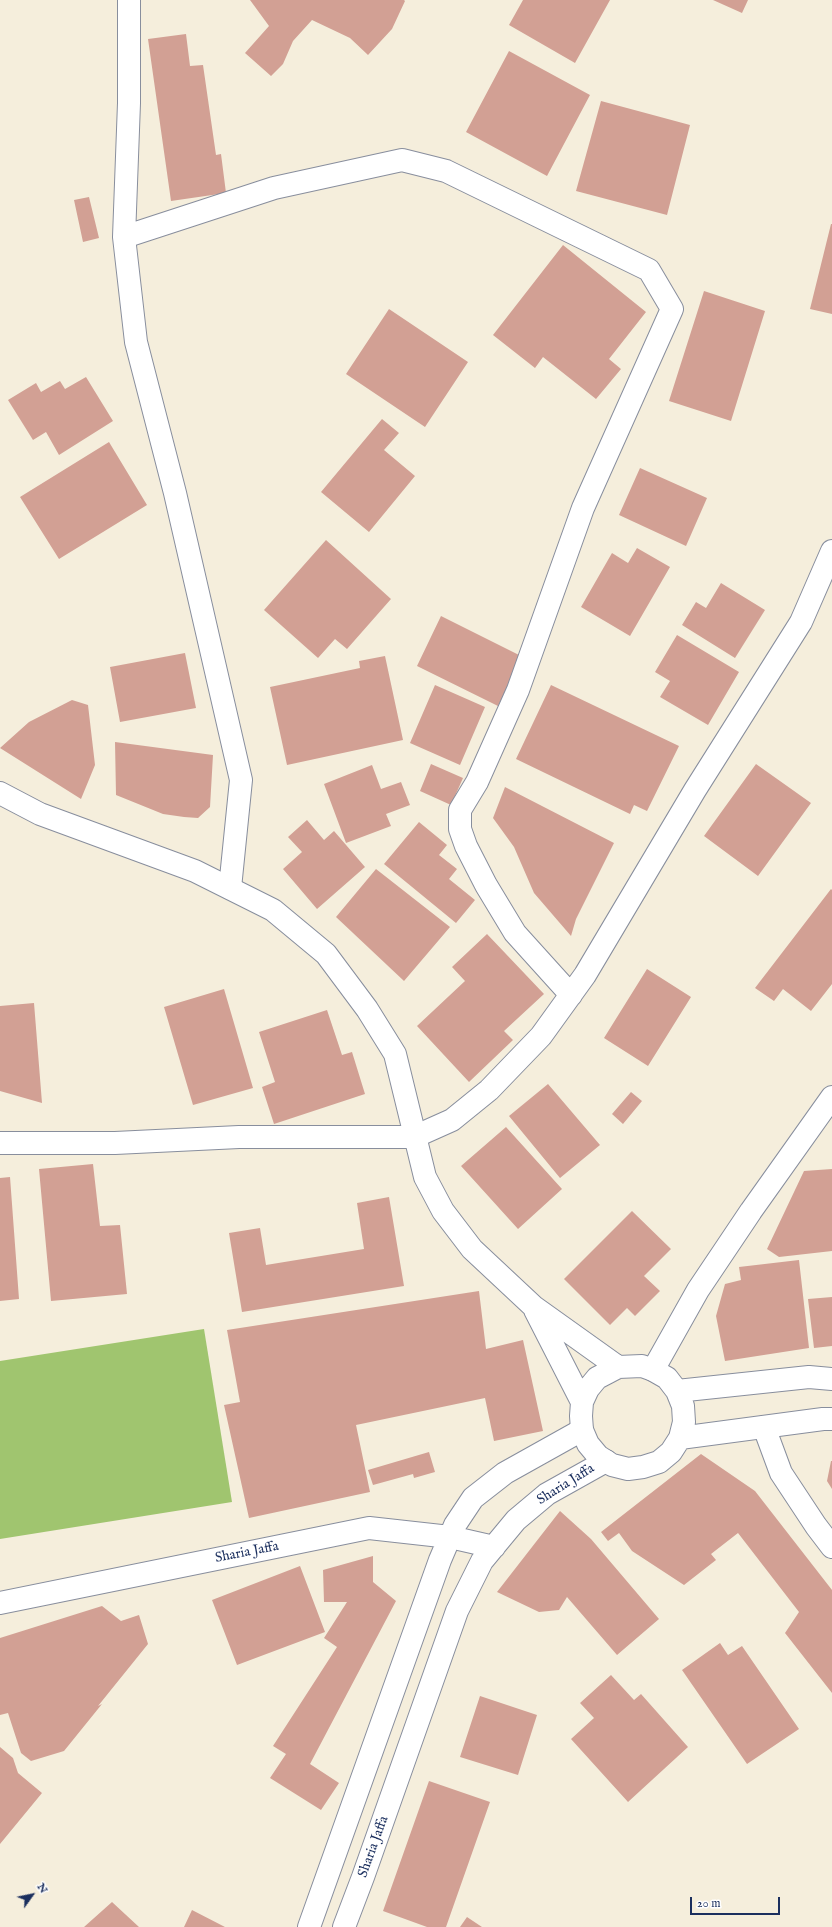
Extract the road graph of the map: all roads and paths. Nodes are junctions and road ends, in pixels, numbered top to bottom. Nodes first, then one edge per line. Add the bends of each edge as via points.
1 (129, 0) edge
2 (124, 237) junction
3 (832, 551) edge
4 (0, 793) edge
5 (230, 888) junction
6 (571, 995) junction
7 (832, 1097) edge
8 (414, 1137) junction
9 (0, 1143) edge
10 (534, 1307) junction
11 (618, 1367) junction
12 (653, 1370) junction
13 (832, 1379) edge
14 (677, 1391) junction
15 (582, 1402) junction
16 (832, 1419) edge
17 (764, 1427) junction
18 (582, 1430) junction
19 (680, 1438) junction
20 (606, 1461) junction
21 (450, 1537) junction
22 (832, 1546) edge
23 (494, 1547) junction
24 (0, 1603) edge
25 (309, 1927) edge
26 (344, 1927) edge

1 - 2 street via 129,103
2 - 5 street via 136,342 175,493 242,780
2 - 6 street via 274,188 402,160 446,171 649,270 672,309 583,508 518,690 477,782 460,810 460,828 466,846 515,933
3 - 6 street via 801,622 695,790
4 - 5 street via 40,814 195,871
5 - 8 street via 273,910 326,954 358,997 395,1054
6 - 8 street via 541,1036 489,1090 452,1120
7 - 12 street via 750,1211 698,1290
8 - 9 street via 239,1137 116,1143
8 - 10 street via 425,1177 443,1211 472,1249
10 - 11 street
10 - 15 street
11 - 12 street via 642,1366
11 - 15 street via 597,1378
12 - 14 street via 667,1378
13 - 14 street via 810,1377
14 - 19 street via 683,1406 684,1422
15 - 18 street
16 - 17 street
17 - 19 street
17 - 22 street via 781,1473
18 - 20 street via 588,1444
18 - 21 street via 505,1473 473,1498
19 - 20 street via 671,1452 659,1462 644,1468 628,1469
20 - 23 street, Sharia Jaffa via 547,1494 516,1520
21 - 23 street, Sharia Jaffa
21 - 24 street, Sharia Jaffa via 369,1528
21 - 25 street
23 - 26 street, Sharia Jaffa via 482,1562 457,1611

